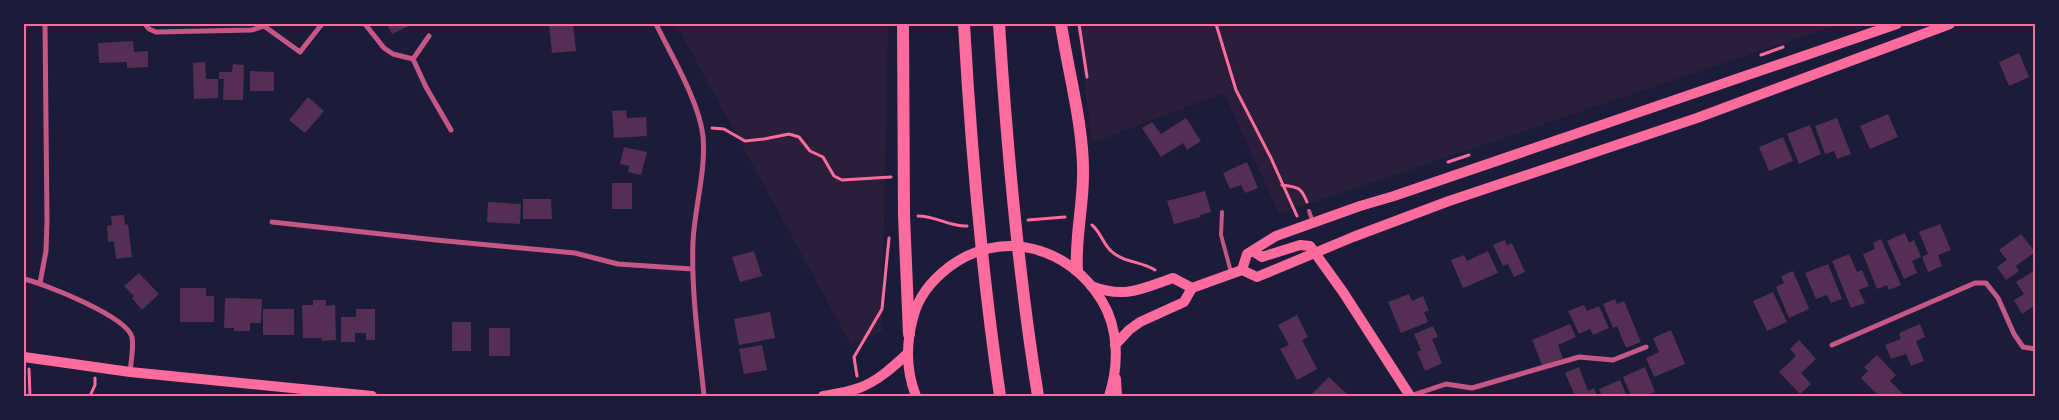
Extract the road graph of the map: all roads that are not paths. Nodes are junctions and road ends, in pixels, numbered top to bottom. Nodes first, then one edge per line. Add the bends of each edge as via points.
1 (45, 24) edge
2 (145, 24) edge
3 (322, 24) edge
4 (364, 24) edge
5 (656, 24) edge
6 (903, 24) edge
7 (964, 24) edge
8 (999, 24) edge
9 (1061, 24) edge
10 (1897, 24) edge
11 (1950, 24) edge
12 (263, 25) edge
13 (429, 36) dead end
14 (413, 58) junction
15 (451, 130) dead end
16 (1310, 211) road end
17 (1222, 212) dead end
18 (272, 222) dead end
19 (1313, 222) junction
20 (1254, 252) junction
21 (1316, 253) junction
22 (692, 269) junction
23 (1077, 270) junction
24 (1242, 270) junction
25 (1231, 274) junction
26 (24, 279) edge
27 (40, 283) junction
28 (1090, 285) junction
29 (1192, 288) junction
30 (909, 334) junction
31 (1115, 345) junction
32 (1832, 345) dead end
33 (1646, 346) dead end
34 (2035, 350) edge
35 (908, 353) junction
36 (27, 358) edge
37 (130, 372) junction
38 (1115, 379) junction
39 (302, 392) edge
40 (372, 396) edge
41 (704, 396) edge
42 (823, 396) edge
43 (916, 396) edge
44 (1000, 396) edge
45 (1038, 396) edge
46 (1109, 396) edge
47 (1116, 396) edge
48 (1410, 396) edge

1 - 27 street via 47,236
2 - 12 street via 156,32 252,30
3 - 12 street via 300,52
4 - 14 street via 384,48 393,54
5 - 22 street via 702,128 704,157
6 - 30 highway
7 - 44 highway via 971,152
8 - 45 highway via 1014,215
9 - 23 highway via 1081,136 1083,175 1076,236
10 - 19 main road
11 - 21 main road via 1697,118 1449,201
13 - 14 street
14 - 15 street
16 - 19 lane
17 - 25 lane via 1222,246
18 - 22 street via 575,253 618,264
19 - 20 main road via 1276,236
20 - 21 main road via 1262,257 1304,244
20 - 24 main road via 1247,254
21 - 24 main road via 1257,277
21 - 48 main road
22 - 41 street
23 - 28 main road
23 - 30 main road via 1057,256 1041,250 998,246 978,250 940,274 925,292 916,308
24 - 25 main road
25 - 29 main road
26 - 27 street
27 - 37 street via 103,312 125,327 132,337
28 - 29 main road via 1120,293 1173,278
28 - 31 main road via 1102,301
29 - 31 main road via 1184,302 1140,322
30 - 35 main road
31 - 38 main road
32 - 34 street via 1975,283 1986,283 1998,298 2023,347
33 - 48 street via 1613,360 1579,357 1472,388 1446,384
35 - 42 main road via 873,382
35 - 43 main road via 909,373
36 - 37 main road
37 - 39 main road
38 - 46 main road
38 - 47 highway
39 - 40 main road

